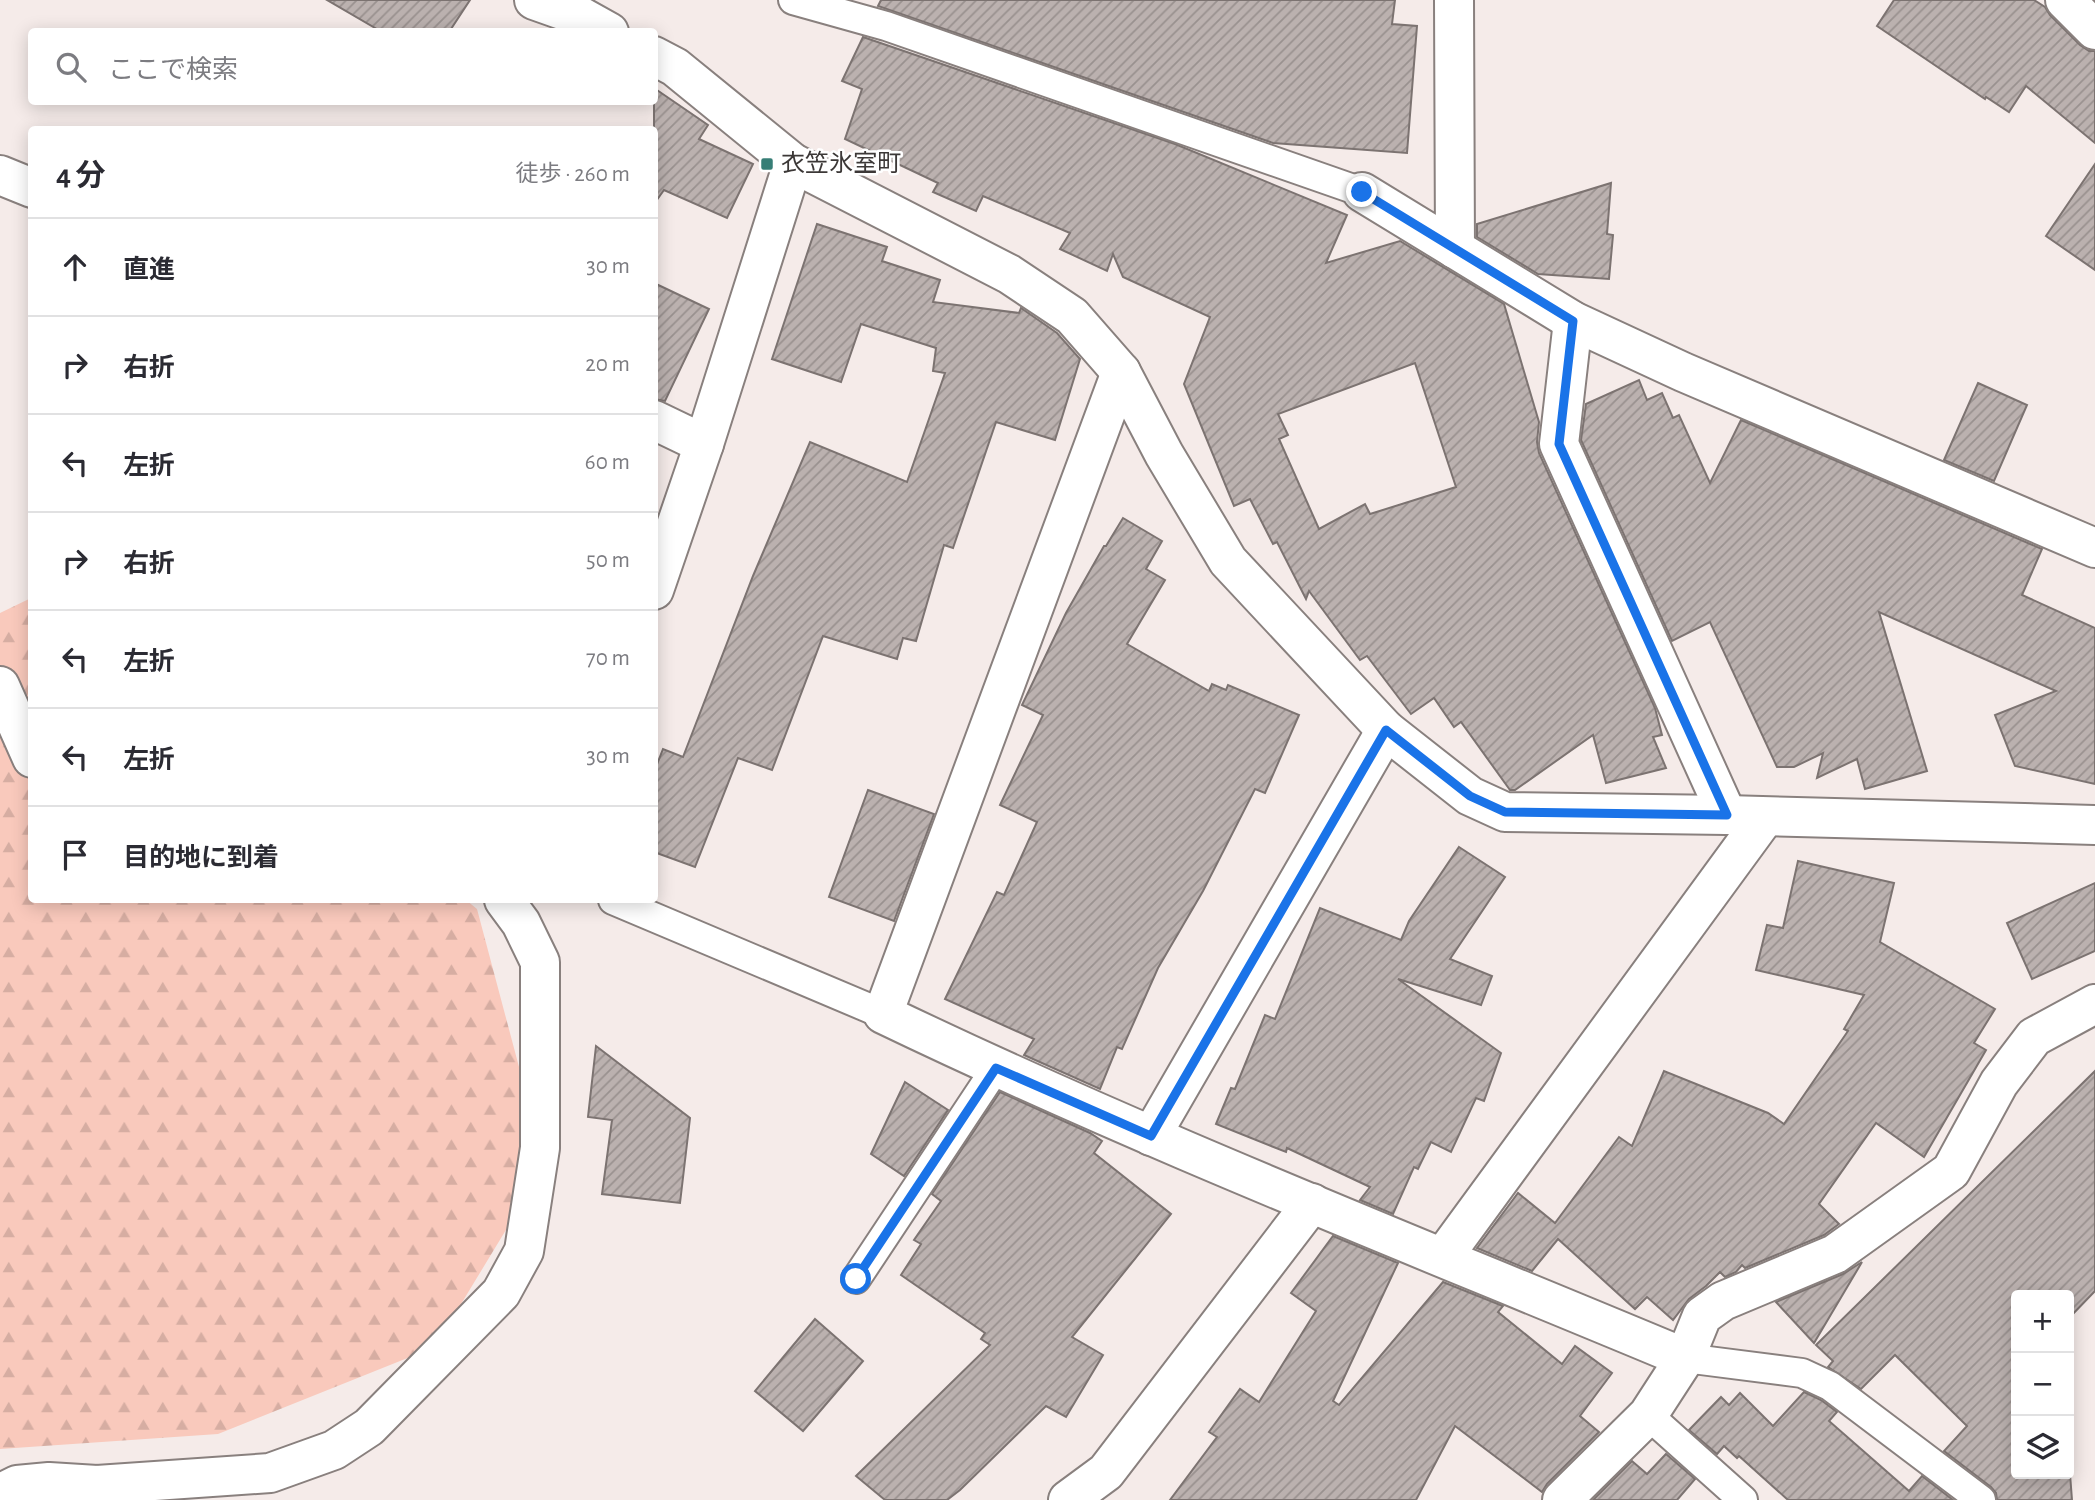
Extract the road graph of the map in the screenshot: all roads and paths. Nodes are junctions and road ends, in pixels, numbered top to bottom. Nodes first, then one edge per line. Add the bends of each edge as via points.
1 (534, 0) edge
2 (793, 0) edge
3 (1454, 0) edge
4 (2065, 0) edge
5 (598, 16) edge
6 (2095, 30) edge
7 (658, 58) edge
8 (793, 163) junction
9 (0, 176) edge
10 (28, 186) edge
11 (1362, 192) joint
12 (1455, 249) junction
13 (1573, 321) junction
14 (1121, 372) junction
15 (658, 422) edge
16 (704, 444) junction
17 (2095, 548) edge
18 (658, 578) edge
19 (0, 686) edge
20 (1386, 730) junction
21 (28, 749) edge
22 (1727, 815) junction
23 (1765, 817) junction
24 (2095, 825) edge
25 (506, 903) edge
26 (620, 903) edge
27 (2095, 1004) edge
28 (883, 1014) junction
29 (996, 1068) junction
30 (1151, 1136) junction
31 (1312, 1203) junction
32 (1443, 1257) junction
33 (856, 1279) dead end
34 (1685, 1358) junction
35 (1648, 1415) junction
36 (1, 1500) edge
37 (1068, 1500) edge
38 (1562, 1500) edge
39 (1743, 1500) edge
40 (1981, 1500) edge

1 - 5 street
2 - 11 lane via 886,26
3 - 12 street
4 - 6 street
7 - 8 street via 676,67
8 - 14 street via 1009,274 1072,316
8 - 16 street
9 - 10 street
11 - 12 street
12 - 13 street
13 - 17 street
13 - 22 street via 1559,444
14 - 20 street via 1228,561
14 - 28 street
15 - 16 street
16 - 18 street
19 - 21 street
20 - 22 street via 1470,796 1505,812
20 - 30 street
22 - 23 street
23 - 24 street
23 - 32 street
25 - 36 street via 540,962 540,1147 524,1251 501,1293 369,1427 334,1450 270,1472 97,1485 17,1485 3,1492
26 - 28 lane
27 - 34 street via 2034,1037 1999,1083 1951,1171 1835,1254 1723,1301 1702,1315
28 - 29 street
29 - 30 street
29 - 33 lane
30 - 31 street
31 - 32 street
31 - 37 street via 1106,1472
32 - 34 street
34 - 35 street
34 - 40 lane via 1802,1373 1830,1386
35 - 38 street
35 - 39 lane

